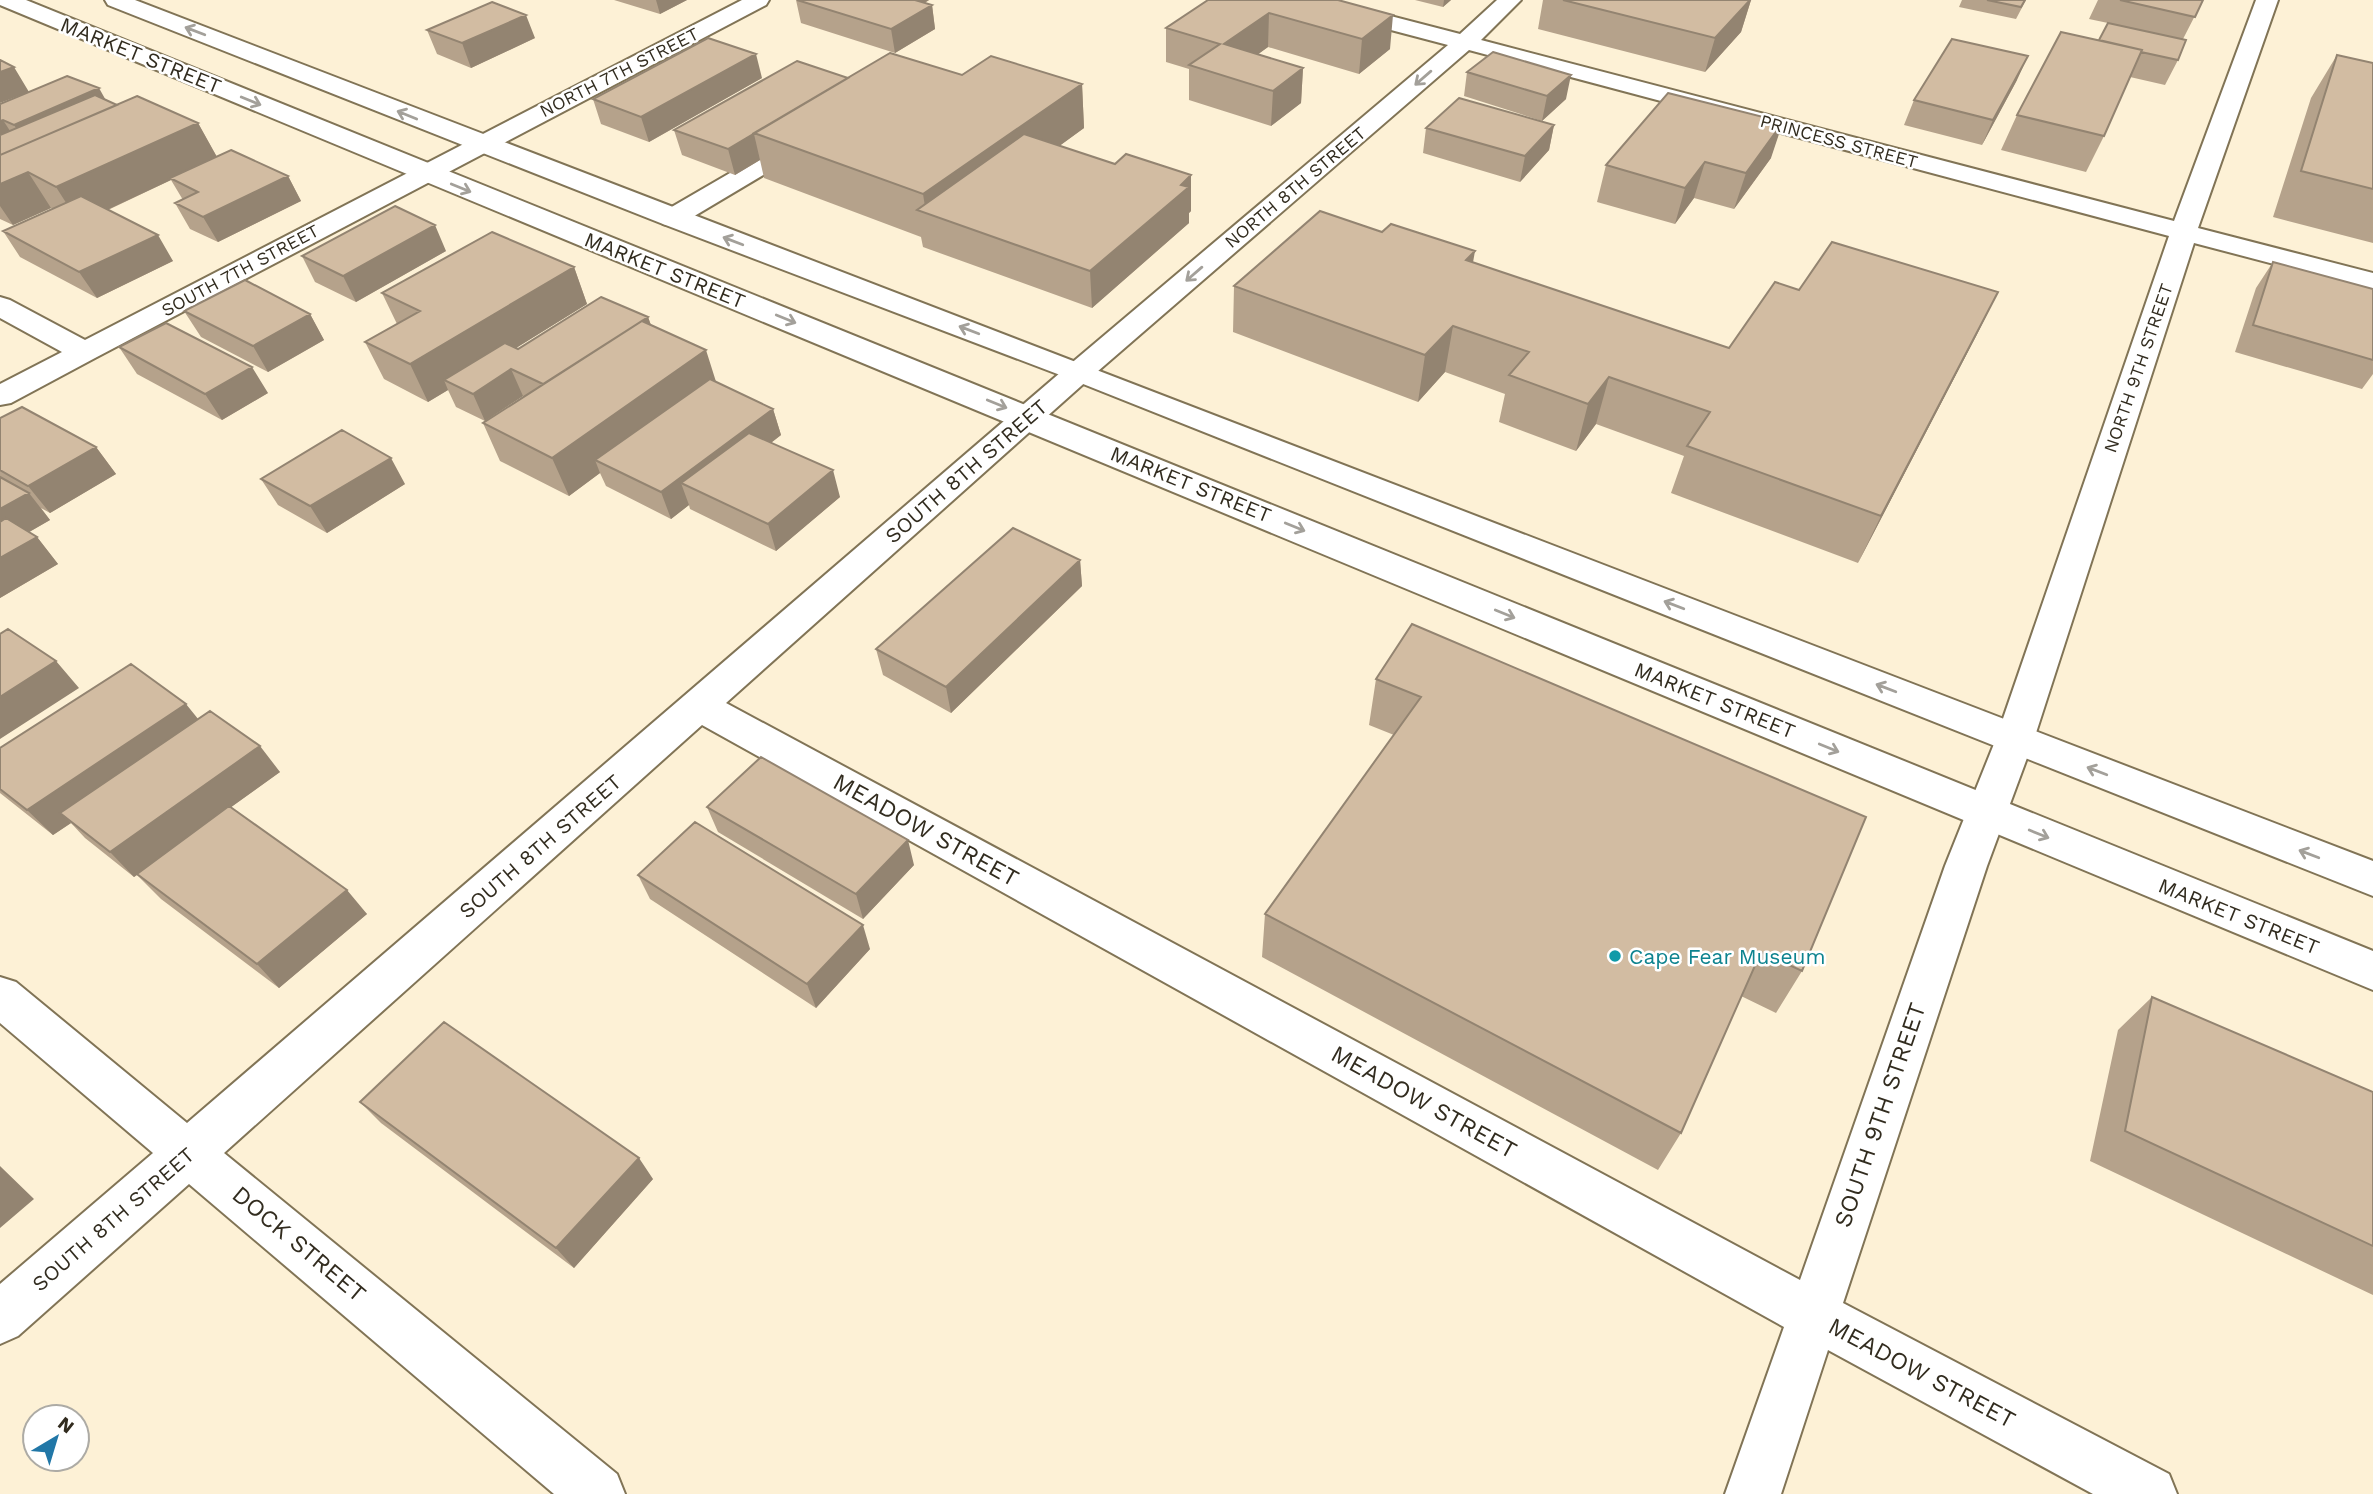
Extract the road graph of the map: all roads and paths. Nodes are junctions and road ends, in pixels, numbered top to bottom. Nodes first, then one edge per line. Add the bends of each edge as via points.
1 (7, 0) edge
2 (116, 0) edge
3 (758, 0) edge
4 (1304, 0) edge
5 (1510, 0) edge
6 (2267, 0) edge
7 (1465, 43) junction
8 (831, 125) edge
9 (480, 144) junction
10 (425, 173) junction
11 (671, 218) junction
12 (2184, 232) junction
13 (2373, 282) edge
14 (0, 306) edge
15 (85, 352) junction
16 (1079, 372) junction
17 (0, 396) edge
18 (1028, 416) junction
19 (700, 706) junction
20 (2015, 739) junction
21 (1985, 812) junction
22 (2373, 879) edge
23 (2373, 971) edge
24 (0, 996) edge
25 (189, 1152) junction
26 (1812, 1314) junction
27 (0, 1318) edge
28 (597, 1494) edge
29 (1753, 1494) edge
30 (2149, 1494) edge

1 -> 10 street, MARKET STREET
9 -> 2 street, MARKET STREET
3 - 9 street, NORTH 7TH STREET
4 - 7 street, PRINCESS STREET
5 - 7 street, NORTH 8TH STREET
6 - 12 street, NORTH 9TH STREET
7 - 12 street, PRINCESS STREET
7 -> 16 street, NORTH 8TH STREET
8 - 11 street
9 - 10 street, SOUTH 7TH STREET
9 - 11 street, MARKET STREET
10 - 15 street, SOUTH 7TH STREET
10 -> 18 street, MARKET STREET
16 -> 11 street, MARKET STREET
12 - 13 street, PRINCESS STREET
12 - 20 street, NORTH 9TH STREET
14 - 15 street
15 - 17 street, SOUTH 7TH STREET
16 - 18 street, SOUTH 8TH STREET
20 -> 16 street, MARKET STREET
18 - 19 street, SOUTH 8TH STREET
18 -> 21 street, MARKET STREET
19 - 25 street, SOUTH 8TH STREET
19 - 26 street, MEADOW STREET
20 - 21 street, SOUTH 9TH STREET
22 -> 20 street, MARKET STREET
21 -> 23 street, MARKET STREET
21 - 26 street, SOUTH 9TH STREET
24 - 25 street, DOCK STREET
25 - 27 street, SOUTH 8TH STREET
25 - 28 street, DOCK STREET
26 - 29 street, SOUTH 9TH STREET
26 - 30 street, MEADOW STREET

